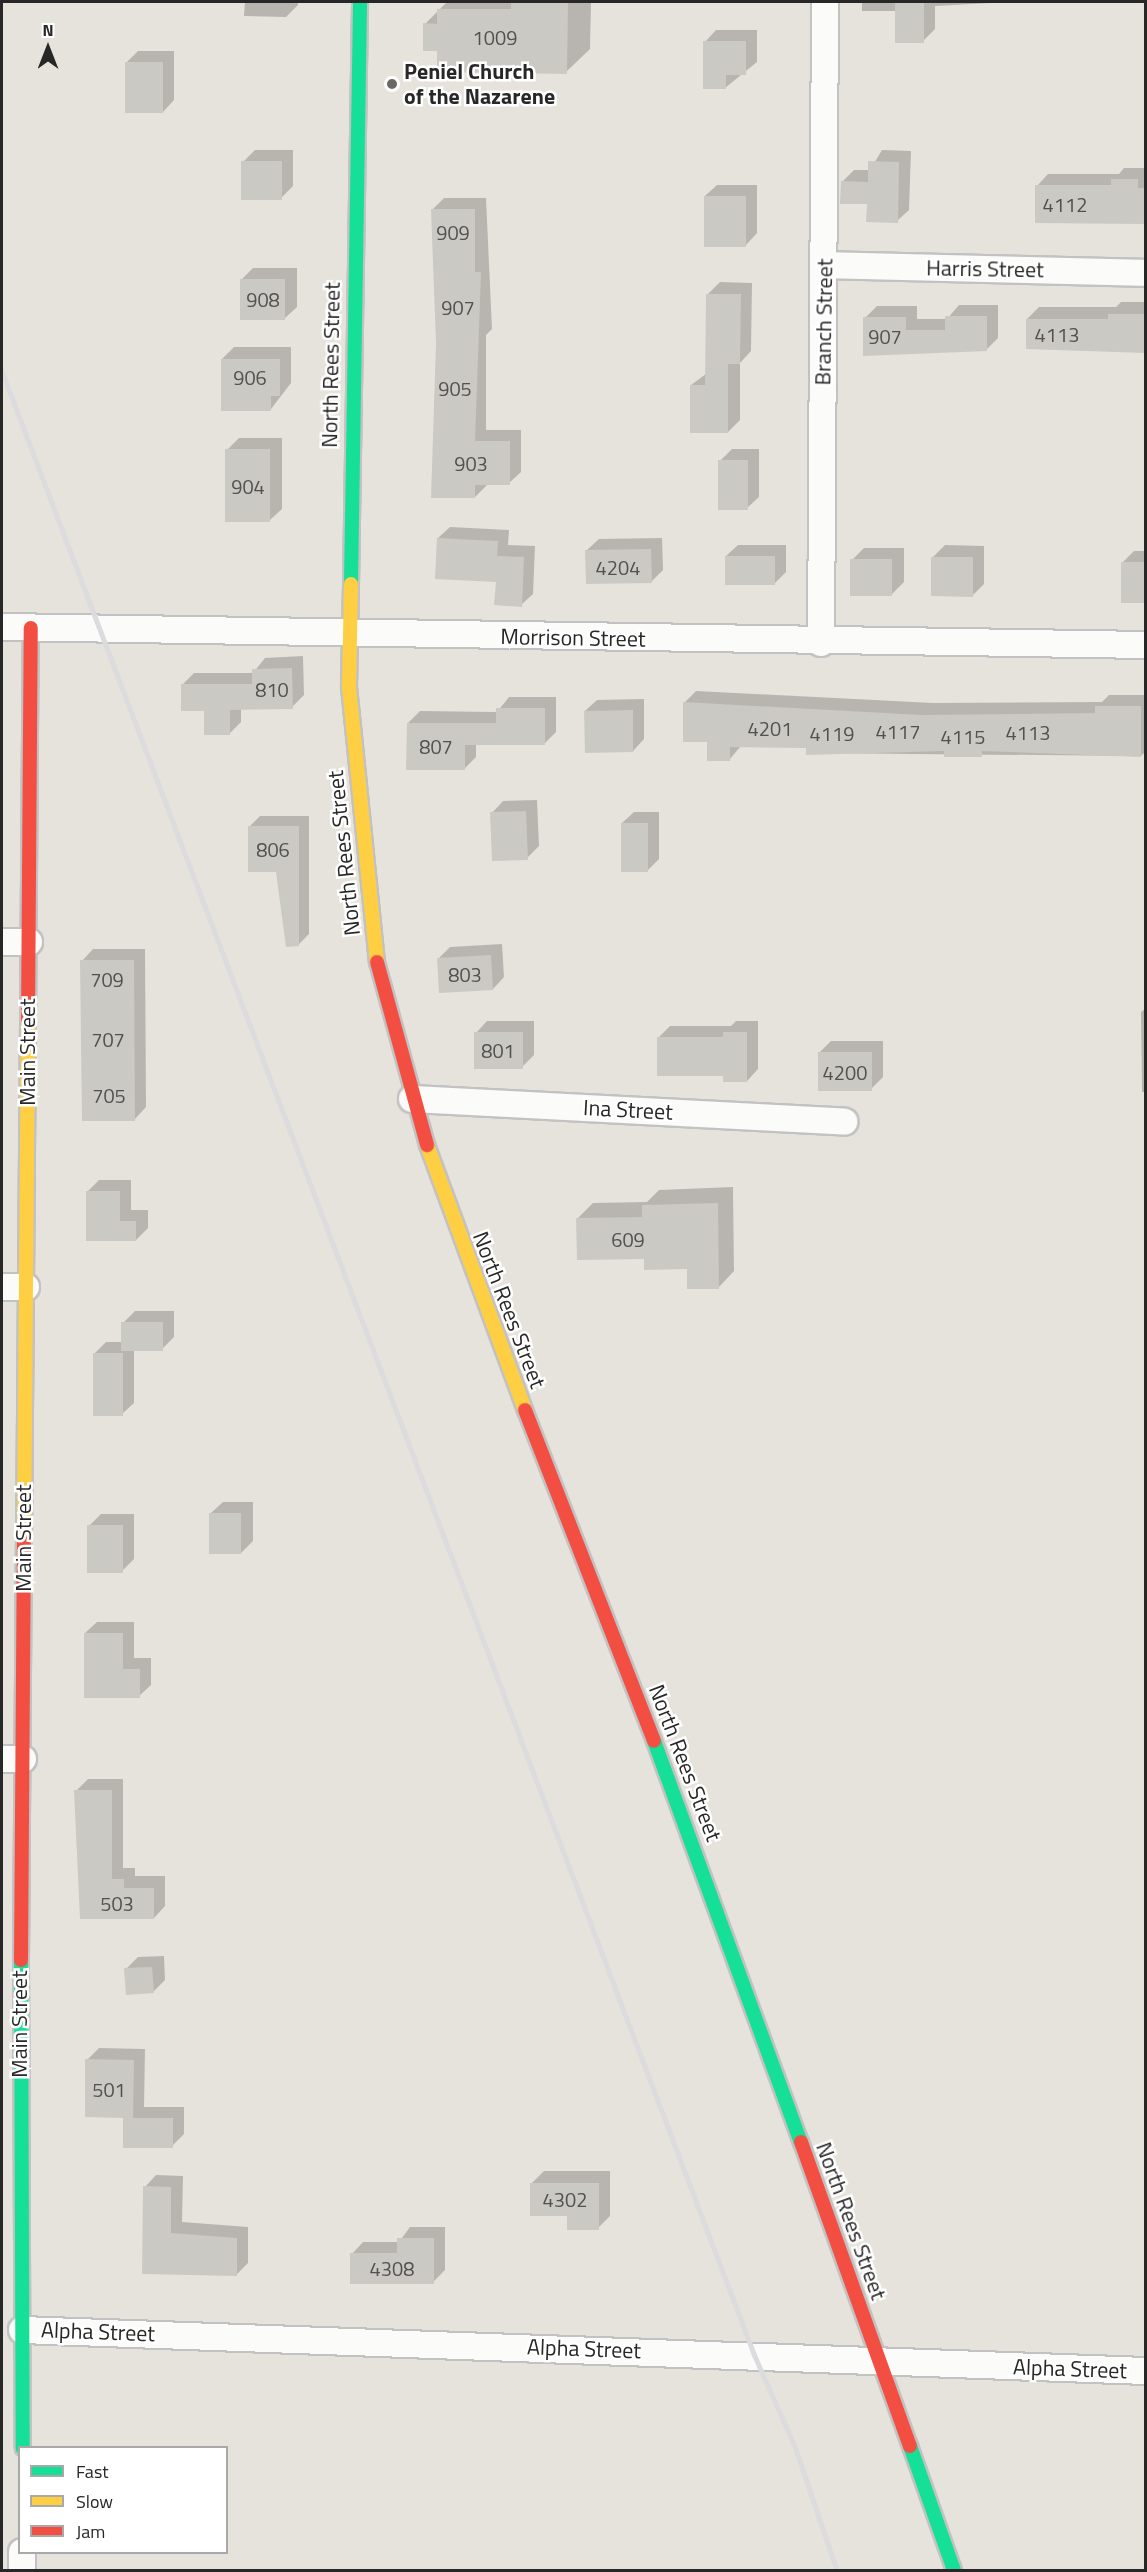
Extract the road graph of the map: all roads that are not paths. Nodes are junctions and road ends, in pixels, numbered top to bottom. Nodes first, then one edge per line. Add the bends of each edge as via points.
1 (360, 2) edge
2 (825, 2) edge
3 (824, 265) junction
4 (1146, 273) edge
5 (2, 627) edge
6 (31, 628) junction
7 (350, 634) junction
8 (821, 643) junction
9 (1146, 645) edge
10 (2, 942) edge
11 (29, 942) junction
12 (412, 1099) junction
13 (844, 1122) dead end
14 (14, 1287) edge
15 (12, 1759) edge
16 (12, 2232) edge
17 (22, 2330) junction
18 (879, 2362) junction
19 (1146, 2371) edge
20 (23, 2446) edge
21 (22, 2554) edge
22 (22, 2571) edge
23 (954, 2571) edge

1 - 7 main road, North Rees Street
2 - 3 street, Branch Street
3 - 4 street, Harris Street
3 - 8 street, Branch Street
5 - 6 street, Morrison Street
6 - 7 street, Morrison Street
6 - 11 main road, Main Street
7 - 8 street, Morrison Street
7 - 12 main road, North Rees Street via 368,910 384,1003
8 - 9 street, Morrison Street
10 - 11 street
11 - 14 main road, Main Street
12 - 13 street, Ina Street
12 - 18 main road, North Rees Street via 442,1198 689,1831
14 - 15 main road, Main Street
15 - 16 main road, Main Street
16 - 17 main road, Main Street
17 - 18 street, Alpha Street
17 - 20 main road, Main Street
18 - 19 street, Alpha Street
18 - 23 main road, North Rees Street
21 - 22 street

